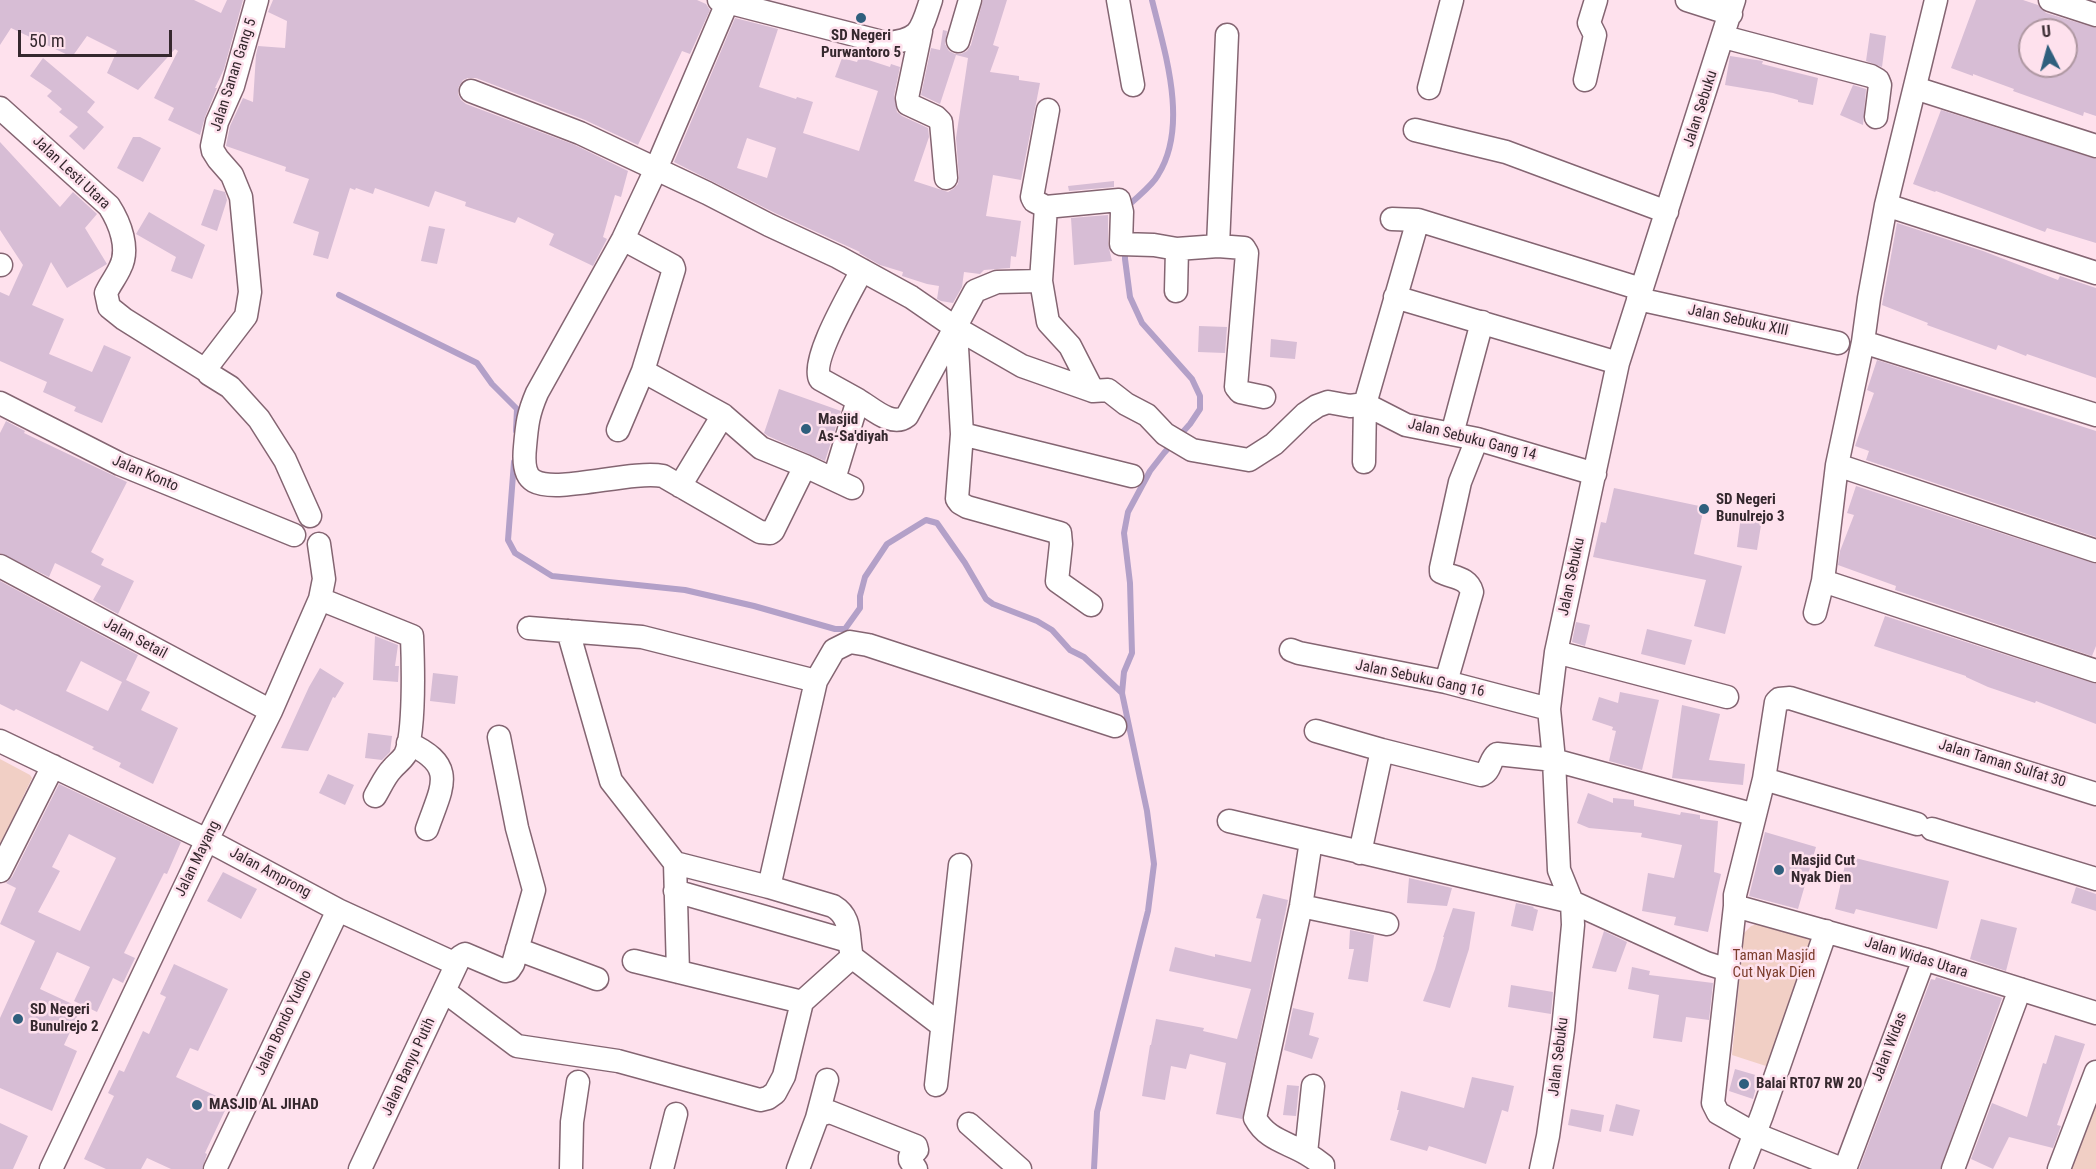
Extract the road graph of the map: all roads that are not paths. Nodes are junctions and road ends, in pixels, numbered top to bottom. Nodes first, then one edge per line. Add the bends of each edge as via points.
1 (257, 0) edge
2 (931, 0) edge
3 (970, 0) edge
4 (1118, 0) edge
5 (1452, 0) edge
6 (1596, 0) edge
7 (1687, 0) edge
8 (1936, 0) edge
9 (2050, 0) edge
10 (723, 1) edge
11 (1733, 7) edge
12 (2096, 15) edge
13 (921, 31) junction
14 (1227, 35) dead end
15 (1724, 37) junction
16 (958, 41) dead end
17 (1585, 80) dead end
18 (1133, 85) dead end
19 (1429, 88) dead end
20 (1915, 88) junction
21 (471, 91) dead end
22 (0, 108) edge
23 (1048, 110) dead end
24 (1876, 117) dead end
25 (1415, 130) dead end
26 (2096, 146) edge
27 (656, 169) junction
28 (946, 178) dead end
29 (1886, 205) junction
30 (1046, 207) junction
31 (1667, 212) junction
32 (1392, 219) dead end
33 (1418, 219) junction
34 (623, 239) junction
35 (1218, 246) junction
36 (1177, 249) junction
37 (862, 270) junction
38 (2096, 273) edge
39 (1041, 281) junction
40 (1176, 291) dead end
41 (1639, 294) junction
42 (1395, 297) junction
43 (1482, 322) junction
44 (956, 328) junction
45 (1863, 342) junction
46 (1838, 343) dead end
47 (1618, 363) junction
48 (207, 371) junction
49 (644, 371) junction
50 (1093, 391) junction
51 (1263, 397) dead end
52 (858, 400) junction
53 (0, 403) edge
54 (1365, 404) junction
55 (723, 415) junction
56 (2096, 416) edge
57 (618, 430) dead end
58 (962, 434) junction
59 (1452, 434) junction
60 (1477, 439) junction
61 (1364, 462) dead end
62 (1837, 465) junction
63 (805, 466) junction
64 (1595, 474) junction
65 (1132, 476) dead end
66 (680, 486) junction
67 (310, 516) junction
68 (294, 535) junction
69 (319, 544) junction
70 (2096, 551) edge
71 (0, 566) edge
72 (1823, 581) junction
73 (320, 599) junction
74 (1091, 605) dead end
75 (1815, 612) dead end
76 (529, 628) dead end
77 (568, 631) junction
78 (1292, 650) dead end
79 (1556, 652) junction
80 (2096, 671) edge
81 (816, 681) junction
82 (1446, 682) junction
83 (1727, 697) dead end
84 (1549, 710) junction
85 (271, 711) junction
86 (1114, 726) dead end
87 (1316, 730) dead end
88 (500, 737) dead end
89 (0, 741) edge
90 (408, 743) junction
91 (1382, 750) junction
92 (1554, 760) junction
93 (53, 766) junction
94 (1764, 779) junction
95 (2096, 793) edge
96 (375, 796) dead end
97 (1752, 814) dead end
98 (1229, 821) dead end
99 (427, 829) dead end
100 (207, 840) junction
101 (1311, 841) junction
102 (1360, 853) junction
103 (675, 863) junction
104 (960, 865) dead end
105 (0, 871) edge
106 (2096, 879) edge
107 (769, 887) junction
108 (675, 891) junction
109 (1572, 902) junction
110 (1301, 906) junction
111 (1735, 906) junction
112 (338, 909) junction
113 (1387, 924) dead end
114 (1826, 931) junction
115 (517, 949) junction
116 (850, 949) junction
117 (1924, 959) junction
118 (634, 961) dead end
119 (456, 964) junction
120 (1728, 970) junction
121 (678, 972) junction
122 (597, 979) dead end
123 (2020, 989) junction
124 (444, 992) junction
125 (802, 1002) junction
126 (2096, 1013) edge
127 (942, 1025) junction
128 (2096, 1072) edge
129 (827, 1080) dead end
130 (578, 1082) dead end
131 (936, 1084) dead end
132 (1313, 1086) dead end
133 (676, 1114) dead end
134 (817, 1118) junction
135 (969, 1124) dead end
136 (1755, 1134) junction
137 (1306, 1153) junction
138 (51, 1169) edge
139 (215, 1169) edge
140 (360, 1169) edge
141 (572, 1169) edge
142 (662, 1169) edge
143 (798, 1169) edge
144 (916, 1169) edge
145 (1020, 1169) edge
146 (1323, 1169) edge
147 (1541, 1169) edge
148 (1741, 1169) edge
149 (1843, 1169) edge
150 (1953, 1169) edge
151 (2059, 1169) edge

1 - 48 street, Jalan Sanan Gang 5 via 233,86 217,122 213,151 232,175 241,197 250,292 246,315 209,362
2 - 13 street
3 - 16 street
4 - 18 street
5 - 19 street
6 - 17 street via 1589,23 1595,35
7 - 11 street
8 - 20 street
9 - 12 street
10 - 13 street via 886,44 903,42
10 - 27 street
11 - 15 street, Jalan Sebuku
13 - 28 street via 908,104 941,122
14 - 35 street
15 - 24 street via 1871,76 1880,85
15 - 31 street, Jalan Sebuku
20 - 26 street
20 - 29 street
21 - 27 street via 580,133
22 - 48 street, Jalan Lesti Utara via 109,206 116,218 125,251 106,293 109,307
23 - 30 street via 1032,197
25 - 31 street via 1506,152
27 - 34 street
27 - 37 street
29 - 38 street
29 - 45 street
30 - 36 street via 1119,200 1121,244
30 - 39 street
31 - 41 street, Jalan Sebuku
32 - 33 street, Jalan Sebuku XIII
33 - 41 street, Jalan Sebuku XIII
33 - 42 street
34 - 49 street via 674,269
34 - 66 street via 537,393 528,415 525,466 534,482 551,485 654,475
35 - 36 street
35 - 51 street via 1244,248 1247,253 1236,387 1240,392
36 - 40 street
37 - 44 street
37 - 52 street via 828,337 817,369 820,379
39 - 44 street via 997,282 975,291
39 - 50 street via 1048,322 1070,346
41 - 46 street, Jalan Sebuku XIII
41 - 47 street, Jalan Sebuku
42 - 43 street
42 - 54 street
43 - 47 street
43 - 59 street
44 - 50 street via 1022,366
44 - 52 street via 902,420 886,417
44 - 58 street
45 - 56 street
45 - 62 street
47 - 64 street, Jalan Sebuku
48 - 67 street, Jalan Lesti Utara via 230,387 259,419 285,460
49 - 55 street
49 - 57 street
50 - 54 street, Jalan Sebuku Gang 14 via 1108,390 1192,450 1249,460 1274,444 1317,406 1328,402
52 - 63 street via 843,483
53 - 68 street, Jalan Konto via 120,464
54 - 59 street, Jalan Sebuku Gang 14 via 1406,425
54 - 61 street
55 - 63 street via 761,448
55 - 66 street
58 - 65 street
58 - 74 street via 956,494 960,504 1060,533 1057,581
59 - 60 street, Jalan Sebuku Gang 14
60 - 64 street, Jalan Sebuku Gang 14
60 - 82 street via 1460,482 1441,568 1441,572 1466,581 1472,592
62 - 70 street
62 - 72 street
63 - 66 street via 770,533 760,532
64 - 79 street, Jalan Sebuku
67 - 68 street via 297,522
67 - 69 street via 319,519 324,527
68 - 69 street via 304,546
69 - 73 street, Jalan Mayang via 324,579
71 - 85 street, Jalan Setail
72 - 75 street
72 - 80 street
73 - 85 street, Jalan Mayang
73 - 90 street via 412,636
76 - 77 street
77 - 81 street via 642,636
77 - 103 street via 611,782
78 - 82 street, Jalan Sebuku Gang 16
79 - 83 street
79 - 84 street, Jalan Sebuku
81 - 86 street via 834,650 850,642
81 - 107 street
82 - 84 street, Jalan Sebuku Gang 16
84 - 92 street, Jalan Sebuku
85 - 100 street, Jalan Mayang
87 - 91 street
88 - 115 street via 517,828 534,888
89 - 93 street, Jalan Amprong
90 - 96 street via 405,756 391,769
90 - 99 street via 431,756 441,770 442,786
91 - 92 street via 1481,775 1488,771 1497,754
91 - 102 street
92 - 97 street
92 - 109 street, Jalan Sebuku via 1559,870
93 - 100 street, Jalan Amprong
93 - 105 street
94 - 95 street, Jalan Taman Sulfat 30 via 1776,702 1784,698
94 - 106 street
94 - 111 street, Jalan Widas via 1734,895
98 - 101 street
100 - 112 street, Jalan Amprong
100 - 138 street, Jalan Mayang
101 - 102 street
101 - 110 street
102 - 109 street
103 - 107 street
103 - 108 street
104 - 127 street
107 - 116 street via 842,912 848,924
108 - 116 street
108 - 121 street
109 - 120 street
109 - 147 street, Jalan Sebuku via 1563,1030
110 - 113 street
110 - 137 street via 1255,1118 1273,1138
111 - 114 street, Jalan Widas Utara
111 - 120 street, Jalan Widas
112 - 119 street, Jalan Amprong
112 - 139 street, Jalan Bondo Yudho
114 - 117 street, Jalan Widas Utara
114 - 136 street
115 - 119 street via 512,968 507,971 465,954
115 - 122 street
116 - 125 street
116 - 127 street
117 - 123 street, Jalan Widas Utara
117 - 149 street, Jalan Widas
118 - 121 street
119 - 124 street, Jalan Banyu Putih
120 - 136 street, Jalan Widas via 1713,1103 1718,1113
121 - 125 street
123 - 126 street, Jalan Widas Utara
123 - 150 street
124 - 125 street via 516,1046 618,1061 760,1100 775,1093 784,1076
124 - 140 street, Jalan Banyu Putih
127 - 131 street
128 - 151 street
129 - 134 street
130 - 141 street via 572,1122
132 - 137 street
133 - 142 street
134 - 143 street
134 - 144 street via 830,1112 916,1146 910,1160
135 - 145 street
136 - 148 street
136 - 149 street, Jalan Widas
137 - 146 street

